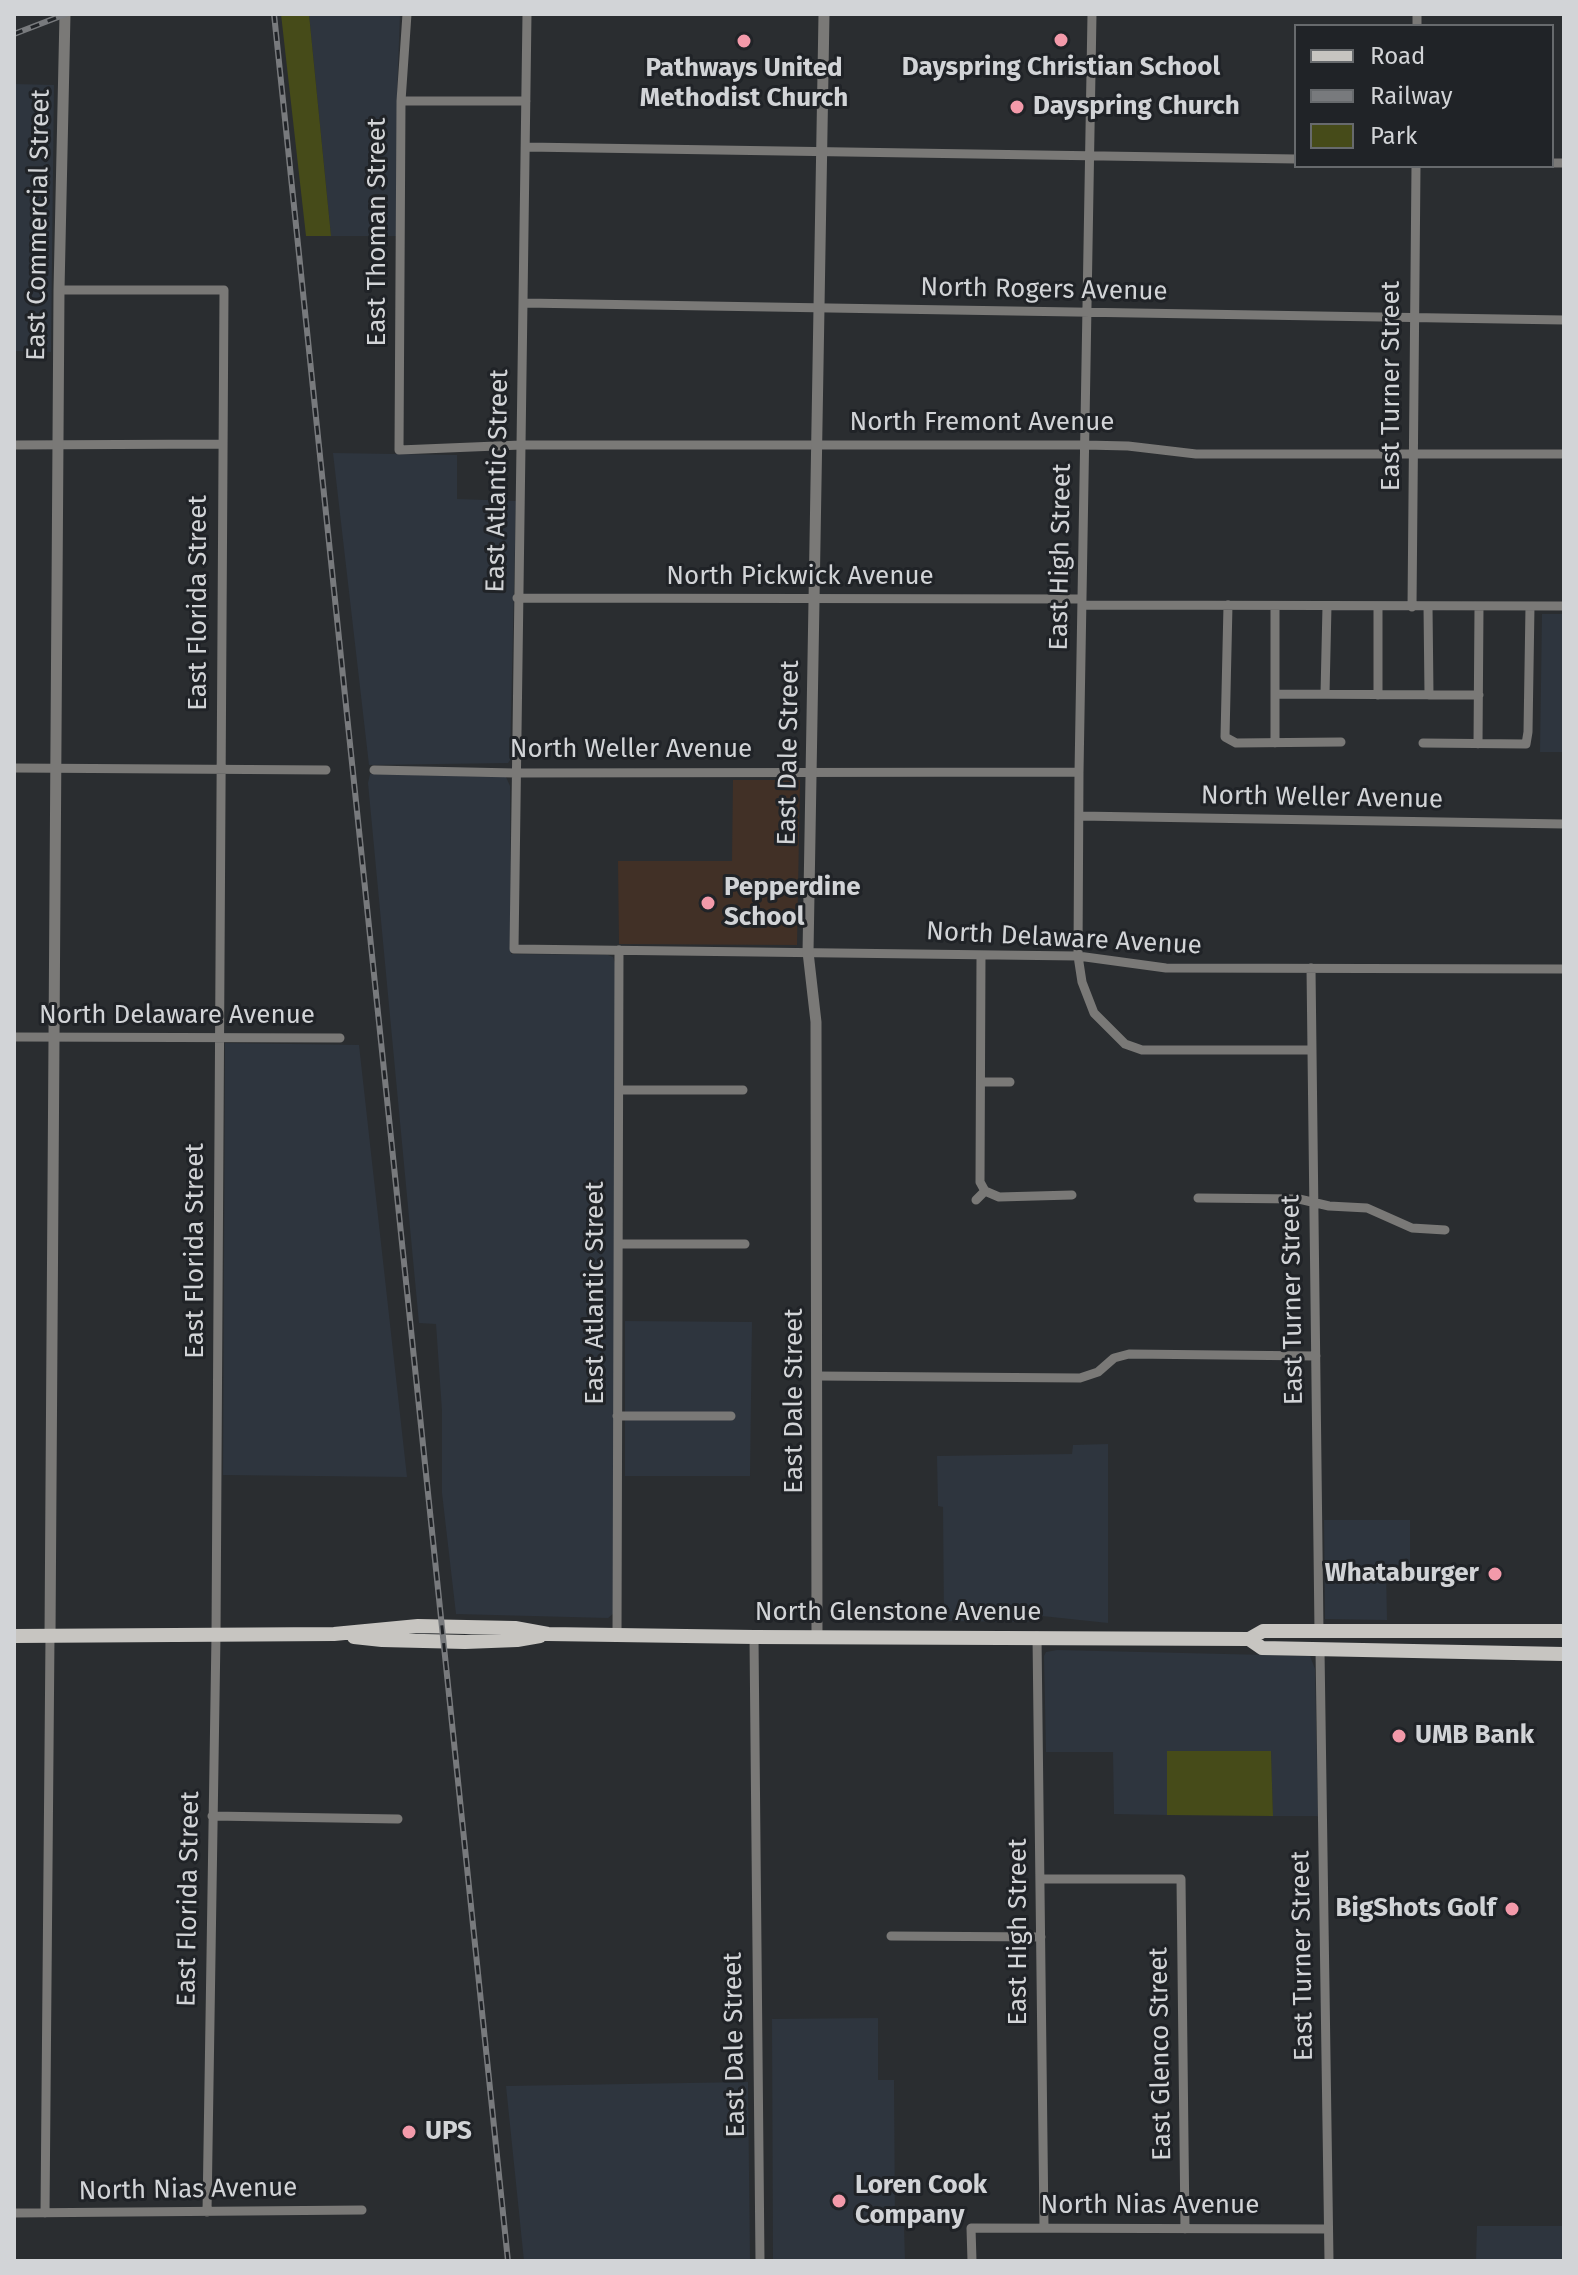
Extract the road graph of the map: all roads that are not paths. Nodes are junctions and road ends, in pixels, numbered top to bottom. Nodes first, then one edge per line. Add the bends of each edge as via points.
1 (65, 14) edge
2 (407, 14) edge
3 (527, 14) edge
4 (824, 14) edge
5 (1092, 14) edge
6 (401, 101) junction
7 (526, 101) junction
8 (526, 147) junction
9 (822, 152) junction
10 (1089, 156) junction
11 (1294, 159) edge
12 (1416, 168) edge
13 (59, 290) junction
14 (524, 303) junction
15 (819, 309) junction
16 (1087, 312) junction
17 (1413, 317) junction
18 (1564, 320) edge
19 (222, 444) junction
20 (14, 445) edge
21 (58, 445) junction
22 (521, 445) junction
23 (817, 445) junction
24 (1085, 445) junction
25 (399, 450) joint
26 (1414, 454) junction
27 (1564, 454) edge
28 (517, 598) junction
29 (815, 599) junction
30 (1082, 602) junction
31 (1228, 605) junction
32 (1275, 606) junction
33 (1327, 606) junction
34 (1378, 606) junction
35 (1428, 606) junction
36 (1530, 606) junction
37 (1564, 606) edge
38 (1412, 607) junction
39 (1479, 607) junction
40 (1275, 694) junction
41 (1325, 694) junction
42 (1378, 695) junction
43 (1429, 695) junction
44 (1479, 695) junction
45 (1341, 742) dead end
46 (1275, 743) junction
47 (1423, 743) dead end
48 (1478, 744) junction
49 (14, 768) edge
50 (55, 769) junction
51 (220, 769) junction
52 (326, 770) dead end
53 (374, 770) dead end
54 (810, 771) junction
55 (1079, 772) junction
56 (515, 773) junction
57 (1079, 816) junction
58 (1564, 824) edge
59 (514, 949) joint
60 (619, 950) junction
61 (808, 952) junction
62 (981, 955) junction
63 (1078, 956) junction
64 (1311, 968) junction
65 (1564, 969) edge
66 (220, 1036) junction
67 (14, 1037) edge
68 (54, 1037) junction
69 (340, 1038) dead end
70 (1311, 1050) junction
71 (982, 1082) junction
72 (1010, 1082) dead end
73 (619, 1090) junction
74 (743, 1090) dead end
75 (985, 1191) junction
76 (1072, 1195) dead end
77 (1198, 1198) dead end
78 (976, 1200) dead end
79 (1314, 1202) junction
80 (1445, 1230) dead end
81 (620, 1244) junction
82 (745, 1244) dead end
83 (1316, 1356) junction
84 (817, 1376) junction
85 (617, 1416) junction
86 (731, 1416) dead end
87 (1319, 1631) junction
88 (1396, 1631) junction
89 (1564, 1631) edge
90 (216, 1635) junction
91 (14, 1636) edge
92 (50, 1636) junction
93 (617, 1636) junction
94 (817, 1636) junction
95 (1037, 1636) junction
96 (754, 1637) junction
97 (1249, 1639) junction
98 (1262, 1648) junction
99 (1320, 1650) junction
100 (1438, 1652) junction
101 (1564, 1654) edge
102 (1564, 1663) edge
103 (212, 1816) junction
104 (398, 1819) dead end
105 (1041, 1879) junction
106 (891, 1936) dead end
107 (1041, 1937) junction
108 (362, 2210) dead end
109 (207, 2212) junction
110 (14, 2213) edge
111 (45, 2213) junction
112 (1044, 2227) junction
113 (1185, 2229) junction
114 (1328, 2229) junction
115 (760, 2261) edge
116 (972, 2261) edge
117 (1329, 2261) edge

1 - 13 street, East Commercial Street
2 - 6 street, East Thoman Street
3 - 7 street, East Atlantic Street
4 - 9 street, East Dale Street
5 - 10 street, East High Street
6 - 7 street
6 - 25 street, East Thoman Street
7 - 8 street, East Atlantic Street
8 - 9 street
8 - 14 street, East Atlantic Street
9 - 10 street
9 - 15 street, East Dale Street
10 - 11 street
10 - 16 street, East High Street
12 - 17 street, East Turner Street
13 - 19 street, East Florida Street via 224,290
13 - 21 street, East Commercial Street
14 - 15 street, North Rogers Avenue
14 - 22 street, East Atlantic Street
15 - 16 street, North Rogers Avenue
15 - 23 street, East Dale Street
16 - 17 street, North Rogers Avenue
16 - 24 street, East High Street
17 - 18 street, North Rogers Avenue
17 - 26 street, East Turner Street
19 - 21 street
19 - 51 street, East Florida Street
20 - 21 street
21 - 50 street, East Commercial Street
22 - 23 street, North Fremont Avenue
22 - 25 street, North Fremont Avenue
22 - 28 street, East Atlantic Street
23 - 24 street, North Fremont Avenue
23 - 29 street, East Dale Street
24 - 26 street, North Fremont Avenue via 1196,454
24 - 30 street, East High Street
26 - 27 street, North Fremont Avenue
26 - 38 street, East Turner Street
28 - 29 street, North Pickwick Avenue
28 - 56 street, East Atlantic Street
29 - 30 street, North Pickwick Avenue
29 - 54 street, East Dale Street
30 - 31 street, North Pickwick Avenue
30 - 55 street, East High Street
31 - 32 street, North Pickwick Avenue
31 - 46 street via 1225,737 1236,743
32 - 33 street, North Pickwick Avenue
32 - 40 street
33 - 34 street, North Pickwick Avenue
33 - 41 street
34 - 38 street, North Pickwick Avenue
34 - 42 street
35 - 38 street, North Pickwick Avenue
35 - 39 street, North Pickwick Avenue
35 - 43 street
36 - 37 street, North Pickwick Avenue
36 - 39 street, North Pickwick Avenue
36 - 48 street via 1528,740 1520,745
39 - 44 street
40 - 41 street
40 - 46 street
41 - 42 street
42 - 43 street
43 - 44 street
44 - 48 street
45 - 46 street
47 - 48 street
49 - 50 street
50 - 51 street
50 - 68 street, East Commercial Street
51 - 52 street
51 - 66 street, East Florida Street
53 - 56 street, North Weller Avenue
54 - 55 street, North Weller Avenue
54 - 56 street, North Weller Avenue
54 - 61 street, East Dale Street
55 - 57 street, East High Street
56 - 59 street, East Atlantic Street
57 - 58 street, North Weller Avenue
57 - 63 street, East High Street
59 - 60 street, North Delaware Avenue
60 - 61 street, North Delaware Avenue
60 - 73 street, East Atlantic Street
61 - 62 street, North Delaware Avenue
61 - 84 street, East Dale Street via 816,1022
62 - 63 street, North Delaware Avenue
62 - 71 street
63 - 64 street, North Delaware Avenue via 1166,968
63 - 70 street, East High Street via 1094,1013 1125,1044 1170,1052
64 - 65 street, North Delaware Avenue
64 - 70 street, East Turner Street
66 - 68 street, North Delaware Avenue
66 - 69 street, North Delaware Avenue
66 - 90 street, East Florida Street
67 - 68 street, North Delaware Avenue
68 - 92 street, East Commercial Street
70 - 79 street, East Turner Street
71 - 72 street
71 - 75 street via 980,1182
73 - 74 street
73 - 81 street, East Atlantic Street
75 - 76 street via 999,1197
75 - 78 street
77 - 79 street
79 - 80 street via 1373,1209 1399,1224
79 - 83 street, East Turner Street
81 - 82 street
81 - 85 street, East Atlantic Street
83 - 84 street via 1129,1354 1080,1378
83 - 87 street, East Turner Street
84 - 94 street, East Dale Street
85 - 86 street
85 - 93 street, East Atlantic Street
87 - 88 main road, North Glenstone Avenue
87 - 97 main road, North Glenstone Avenue via 1263,1631
87 - 98 main road via 1312,1638 1274,1640
88 - 89 main road, North Glenstone Avenue
88 - 99 main road via 1385,1640 1332,1641
90 - 92 main road, North Glenstone Avenue
90 - 93 main road, North Glenstone Avenue via 334,1634 453,1642 548,1634
90 - 103 street, East Florida Street
91 - 92 main road, North Glenstone Avenue
92 - 111 street, East Commercial Street
93 - 96 main road, North Glenstone Avenue
94 - 95 main road, North Glenstone Avenue
94 - 96 main road, North Glenstone Avenue
95 - 97 main road, North Glenstone Avenue
95 - 105 street, East High Street
96 - 115 street, East Dale Street
97 - 98 main road
98 - 99 main road
99 - 100 main road
99 - 114 street, East Turner Street
100 - 101 main road
100 - 102 main road via 1481,1661
103 - 104 street
103 - 109 street, East Florida Street
105 - 107 street, East High Street
105 - 113 street, East Glenco Street via 1181,1879
106 - 107 street
107 - 112 street, East High Street
108 - 109 street, North Nias Avenue
109 - 111 street, North Nias Avenue
110 - 111 street, North Nias Avenue
112 - 113 street, North Nias Avenue
112 - 116 street, North Nias Avenue via 971,2228
113 - 114 street, North Nias Avenue
114 - 117 street, East Turner Street

